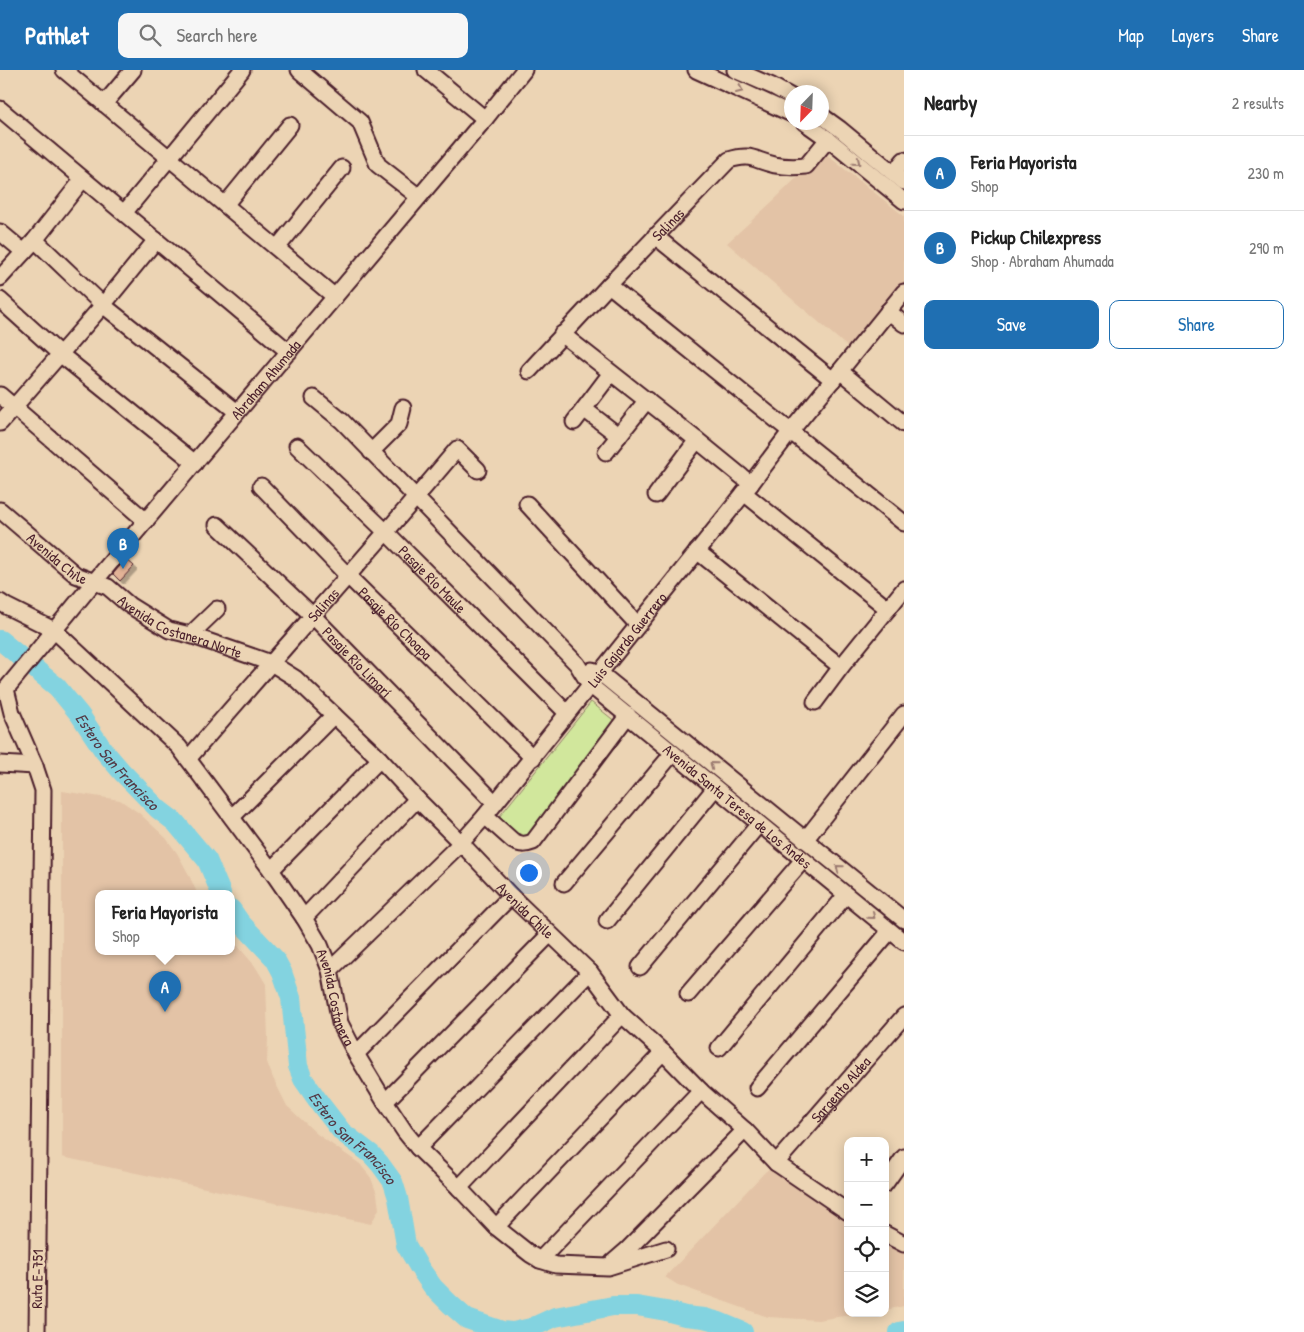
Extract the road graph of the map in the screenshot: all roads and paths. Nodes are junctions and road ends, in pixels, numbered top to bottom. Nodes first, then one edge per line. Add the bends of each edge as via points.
1 (64, 70) edge
2 (133, 70) edge
3 (242, 70) edge
4 (299, 70) edge
5 (426, 70) edge
6 (524, 70) edge
7 (696, 70) edge
8 (735, 70) edge
9 (784, 93) edge
10 (104, 104) junction
11 (0, 109) edge
12 (784, 110) edge
13 (485, 119) junction
14 (829, 121) edge
15 (290, 125) dead end
16 (815, 130) edge
17 (828, 139) junction
18 (170, 158) junction
19 (342, 168) dead end
20 (83, 179) junction
21 (904, 182) edge
22 (419, 197) junction
23 (904, 201) edge
24 (225, 205) junction
25 (124, 214) junction
26 (0, 232) edge
27 (655, 236) junction
28 (35, 240) junction
29 (156, 240) junction
30 (277, 248) junction
31 (24, 252) junction
32 (0, 278) edge
33 (609, 285) junction
34 (904, 292) edge
35 (335, 297) junction
36 (0, 300) edge
37 (103, 305) junction
38 (888, 310) junction
39 (904, 324) edge
40 (562, 334) junction
41 (289, 352) junction
42 (60, 354) junction
43 (529, 371) dead end
44 (611, 373) junction
45 (836, 376) junction
46 (0, 395) edge
47 (314, 398) dead end
48 (647, 400) junction
49 (14, 407) junction
50 (404, 408) dead end
51 (584, 409) junction
52 (237, 412) junction
53 (574, 422) dead end
54 (0, 423) edge
55 (904, 424) edge
56 (790, 432) junction
57 (619, 436) junction
58 (697, 440) junction
59 (297, 446) dead end
60 (371, 452) junction
61 (606, 452) dead end
62 (195, 463) junction
63 (478, 470) dead end
64 (261, 486) dead end
65 (747, 488) junction
66 (656, 495) dead end
67 (416, 499) junction
68 (528, 504) dead end
69 (0, 510) edge
70 (146, 521) junction
71 (904, 523) edge
72 (217, 525) dead end
73 (386, 532) junction
74 (697, 551) junction
75 (348, 576) junction
76 (94, 582) junction
77 (904, 589) edge
78 (0, 602) edge
79 (217, 609) dead end
80 (888, 609) junction
81 (313, 616) junction
82 (638, 625) junction
83 (54, 630) junction
84 (190, 636) junction
85 (271, 663) junction
86 (576, 664) junction
87 (841, 667) junction
88 (600, 673) junction
89 (7, 684) edge
90 (590, 685) junction
91 (815, 702) dead end
92 (567, 713) junction
93 (334, 715) junction
94 (628, 715) junction
95 (903, 719) edge
96 (673, 753) junction
97 (533, 758) junction
98 (188, 759) junction
99 (380, 759) junction
100 (0, 764) edge
101 (36, 766) junction
102 (715, 788) junction
103 (417, 799) junction
104 (495, 803) junction
105 (232, 816) junction
106 (485, 816) junction
107 (759, 824) junction
108 (805, 840) junction
109 (461, 843) junction
110 (803, 860) junction
111 (271, 870) junction
112 (564, 883) dead end
113 (846, 895) junction
114 (511, 896) junction
115 (304, 918) junction
116 (904, 920) edge
117 (607, 921) dead end
118 (890, 931) junction
119 (550, 934) junction
120 (904, 942) edge
121 (640, 967) dead end
122 (330, 970) junction
123 (590, 972) junction
124 (688, 994) dead end
125 (622, 1014) junction
126 (902, 1021) edge
127 (719, 1048) dead end
128 (663, 1052) junction
129 (356, 1054) junction
130 (757, 1088) dead end
131 (701, 1092) junction
132 (385, 1102) junction
133 (745, 1130) junction
134 (418, 1148) junction
135 (904, 1157) edge
136 (776, 1163) junction
137 (886, 1182) edge
138 (459, 1188) junction
139 (844, 1209) edge
140 (496, 1227) junction
141 (889, 1236) edge
142 (904, 1244) edge
143 (666, 1249) dead end
144 (540, 1260) junction
145 (608, 1267) junction
146 (37, 1332) edge

1 - 10 street
2 - 10 street
3 - 18 street
4 - 22 street via 360,122 378,165
5 - 13 street
6 - 13 street, Abraham Ahumada
7 -> 12 street
8 - 9 street
10 - 18 street
11 - 20 street
13 - 22 street, Abraham Ahumada
14 - 21 street
15 - 24 street
16 - 17 street
17 -> 23 street
17 - 27 street, Salinas via 806,166 774,165 742,156 728,160
18 - 24 street
18 - 25 street
19 - 30 street
20 - 25 street
20 - 28 street
22 - 35 street, Abraham Ahumada
24 - 30 street
25 - 29 street
26 - 31 street
27 - 33 street, Salinas
27 - 45 street
28 - 31 street
28 - 37 street
29 - 37 street
29 - 41 street
30 - 35 street
31 - 32 street
33 - 40 street, Salinas
33 - 56 street
34 - 38 street, Luis Gajardo Guerrero
35 - 41 street, Abraham Ahumada
36 - 42 street
37 - 42 street
37 - 52 street
38 - 39 street
38 - 45 street, Luis Gajardo Guerrero
40 - 43 street, Salinas
40 - 44 street
41 - 52 street, Abraham Ahumada
42 - 49 street
42 - 62 street
44 - 48 street
44 - 51 street
45 - 55 street
45 - 56 street, Luis Gajardo Guerrero
46 - 49 street
47 - 60 street, Avenida Santa Teresa de Los Andes via 342,421
48 - 57 street
48 - 58 street
49 - 54 street
49 - 70 street
50 - 60 street via 399,424
51 - 53 street
51 - 57 street
52 - 62 street, Abraham Ahumada
56 - 65 street, Luis Gajardo Guerrero
56 - 71 street
57 - 61 street
58 - 65 street
58 - 66 street
59 - 73 street, Pasaje Río Maule
60 - 67 street, Avenida Santa Teresa de Los Andes
62 - 70 street, Abraham Ahumada
63 - 67 street, Salinas via 458,449
64 - 75 street, Pasaje Río Choapa
65 - 74 street, Luis Gajardo Guerrero
65 - 80 street
67 - 73 street, Salinas
67 - 86 street, Avenida Santa Teresa de Los Andes
68 - 82 street
69 - 76 street, Avenida Chile via 76,575
70 - 76 street, Abraham Ahumada
72 - 81 street, Pasaje Río Limarí
73 - 75 street, Salinas
73 - 92 street, Pasaje Río Maule
74 - 82 street, Luis Gajardo Guerrero
74 - 87 street
75 - 81 street, Salinas
75 - 97 street, Pasaje Río Choapa
76 - 83 street, Abraham Ahumada
76 - 84 street, Avenida Costanera Norte via 108,587 129,605 169,630
77 - 80 street
78 - 83 street, Avenida Costanera
79 - 84 street
80 - 87 street
81 - 85 street, Salinas
81 - 104 street, Pasaje Río Limarí
82 - 88 street, Luis Gajardo Guerrero
83 - 89 street, Abraham Ahumada
83 - 98 street, Avenida Costanera
84 - 85 street, Avenida Costanera Norte
85 - 93 street, Avenida Chile via 295,678
85 - 98 street, Salinas
86 - 88 street, Avenida Santa Teresa de Los Andes
86 - 90 street, Avenida Santa Teresa de Los Andes
87 - 91 street
88 - 90 street, Luis Gajardo Guerrero
108 -> 88 street, Avenida Santa Teresa de Los Andes
89 - 101 street, Ruta E-751 via 12,713
90 - 92 street, Luis Gajardo Guerrero
90 - 94 street, Avenida Santa Teresa de Los Andes
92 - 97 street, Luis Gajardo Guerrero
93 - 99 street, Avenida Chile
93 - 105 street
94 - 96 street, Avenida Santa Teresa de Los Andes
94 - 106 street via 533,842 525,845 513,841
95 - 108 street
96 - 102 street, Avenida Santa Teresa de Los Andes
96 - 112 street
97 - 104 street, Luis Gajardo Guerrero
98 - 105 street, Avenida Costanera
99 - 103 street, Avenida Chile
99 - 111 street
100 - 101 street
101 - 146 street, Ruta E-751 via 43,790
102 - 107 street, Avenida Santa Teresa de Los Andes
102 - 117 street
103 - 109 street, Avenida Chile
103 - 115 street
104 - 106 street, Luis Gajardo Guerrero
105 - 111 street, Avenida Costanera
106 - 109 street, Luis Gajardo Guerrero
107 - 110 street, Avenida Santa Teresa de Los Andes
107 - 121 street
116 -> 108 street, Avenida Santa Teresa de Los Andes
109 - 114 street, Avenida Chile
109 - 122 street, Luis Gajardo Guerrero
110 - 113 street, Avenida Santa Teresa de Los Andes
110 - 124 street
111 - 115 street, Avenida Costanera
113 -> 118 street, Avenida Santa Teresa de Los Andes
113 - 127 street
114 - 119 street, Avenida Chile
114 - 129 street
115 - 122 street, Avenida Costanera
118 - 120 street, Avenida Santa Teresa de Los Andes
118 - 130 street
119 - 123 street, Avenida Chile
119 - 132 street
122 - 129 street, Avenida Costanera via 340,1023
123 - 125 street, Avenida Chile
123 - 134 street
125 - 128 street, Avenida Chile
125 - 138 street
126 - 136 street, Sargento Aldea
128 - 131 street, Avenida Chile
128 - 140 street
129 - 132 street, Avenida Costanera
131 - 133 street, Avenida Chile
131 - 144 street
132 - 134 street, Avenida Costanera
133 - 136 street, Avenida Chile
133 - 145 street
134 - 138 street, Avenida Costanera
135 - 137 street
136 - 139 street
138 - 140 street, Avenida Costanera
140 - 144 street, Avenida Costanera
141 - 142 street
143 - 145 street, Avenida Costanera
144 - 145 street, Avenida Costanera via 556,1265

